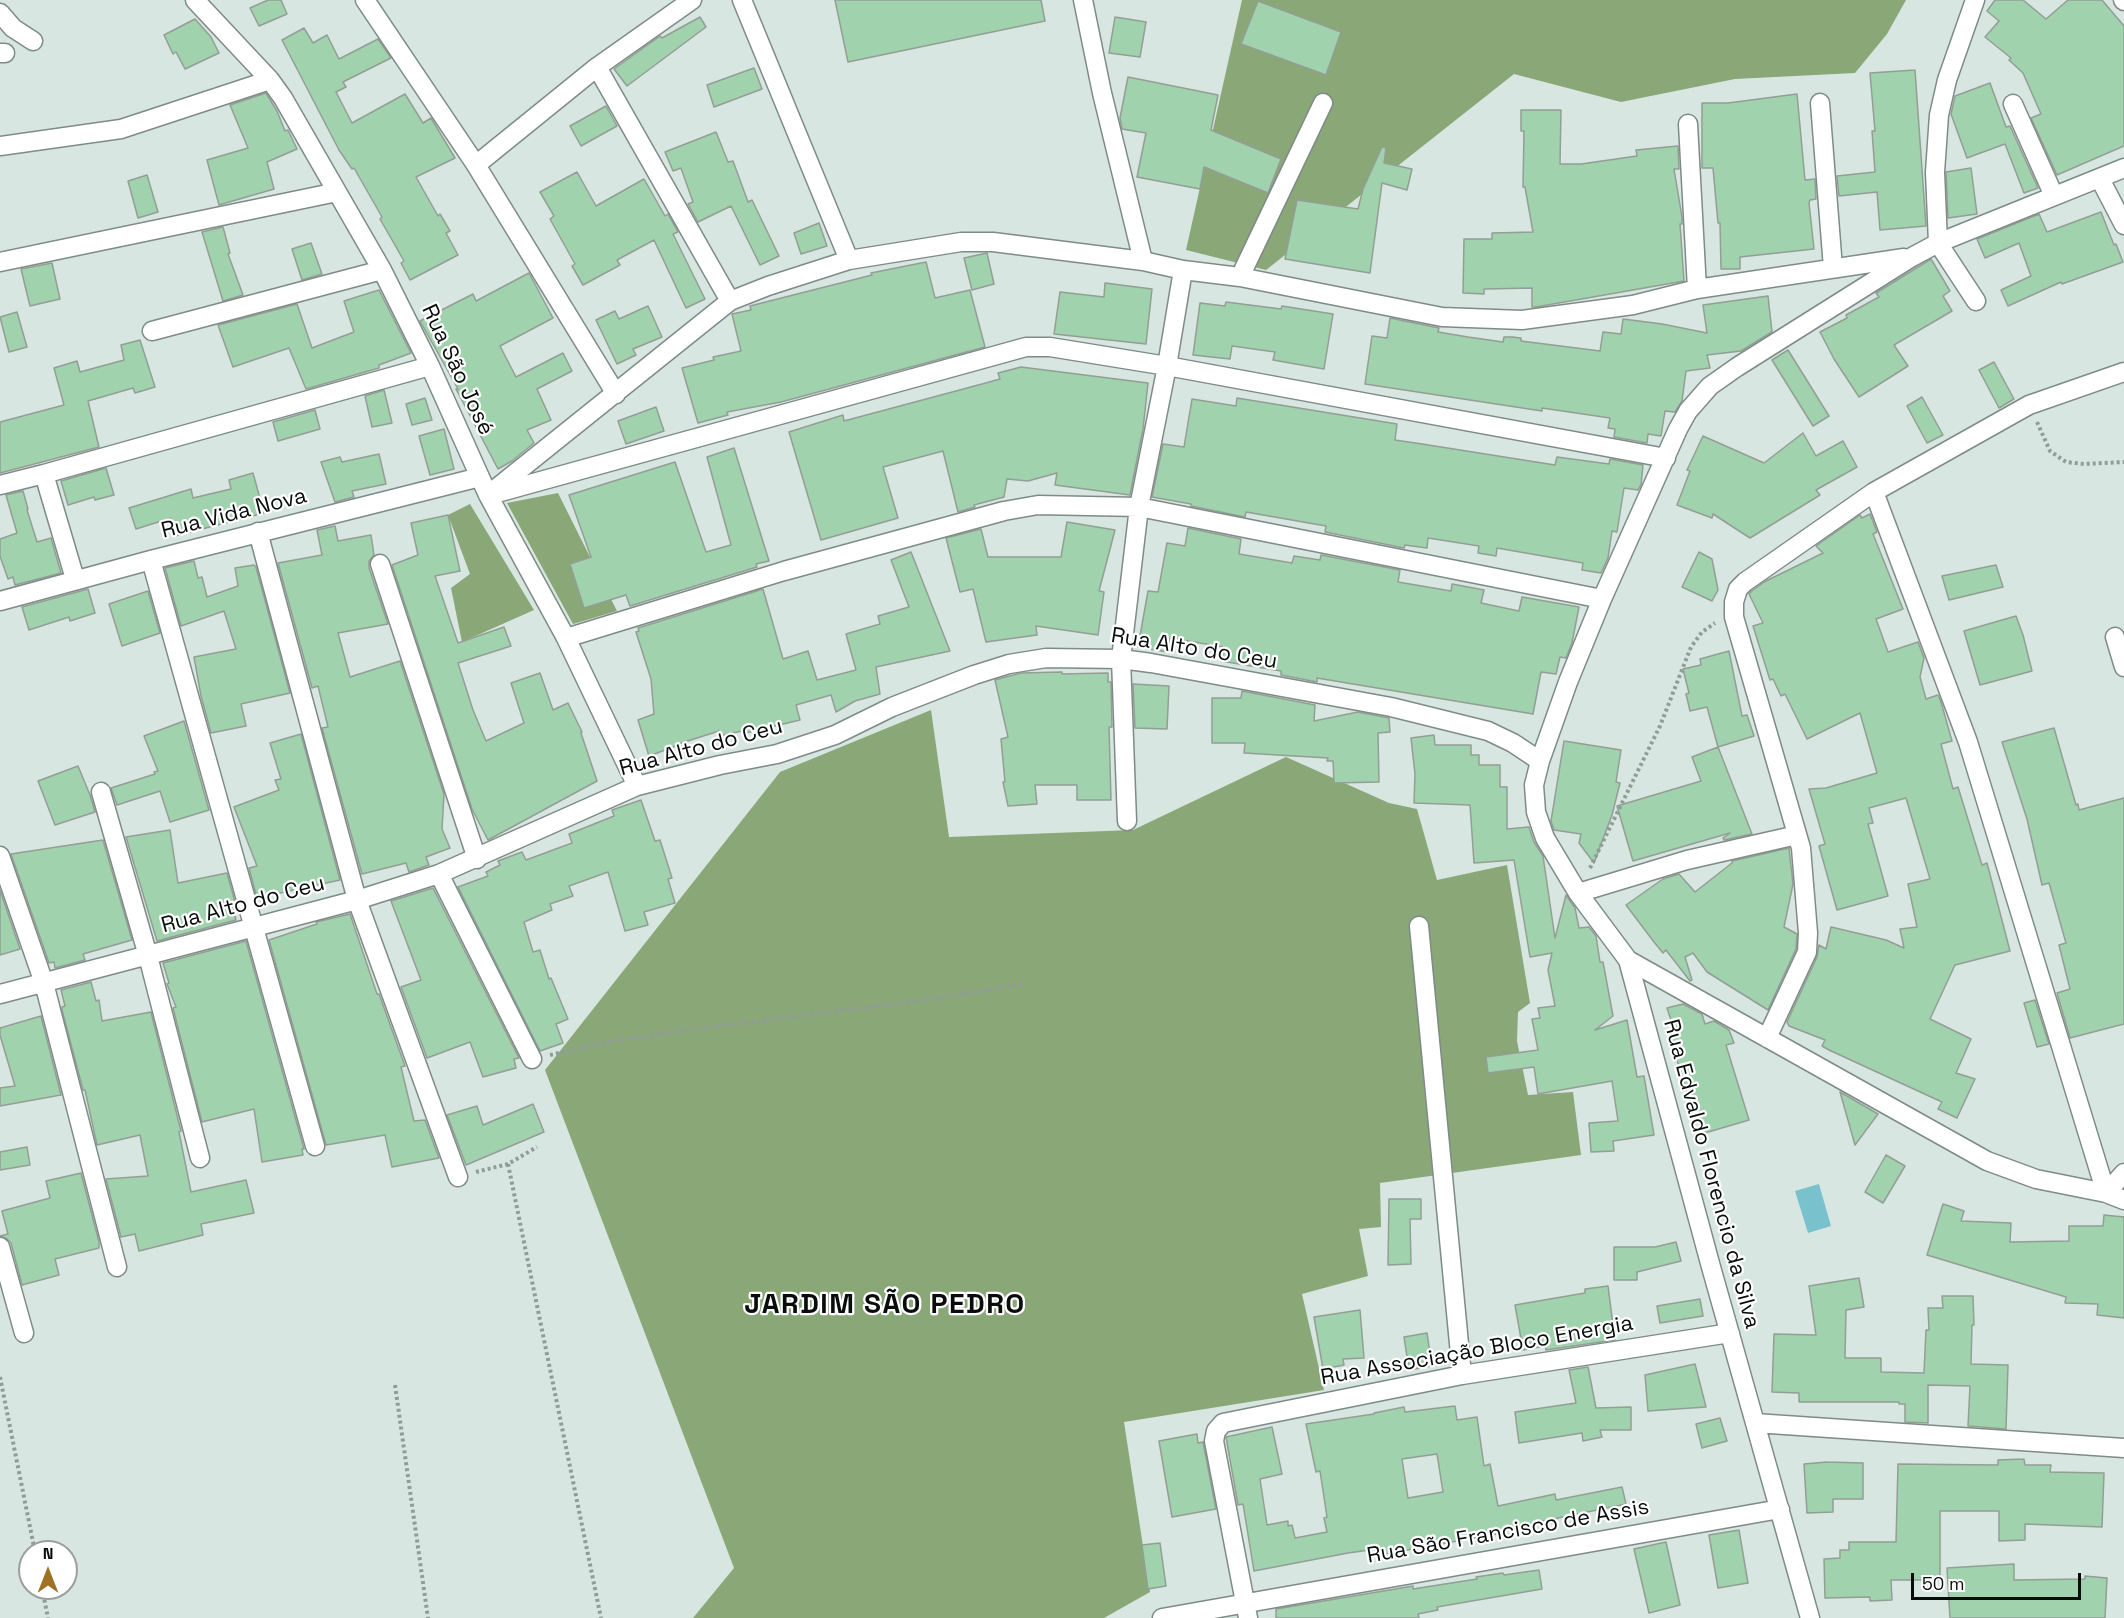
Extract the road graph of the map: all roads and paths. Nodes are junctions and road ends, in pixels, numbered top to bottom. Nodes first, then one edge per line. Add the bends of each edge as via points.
1 (195, 0) edge
2 (365, 0) edge
3 (692, 0) edge
4 (742, 0) edge
5 (1083, 0) edge
6 (1975, 0) edge
7 (0, 13) edge
8 (33, 41) dead end
9 (597, 67) junction
10 (270, 80) junction
11 (1323, 103) dead end
12 (1820, 103) dead end
13 (2013, 104) dead end
14 (1688, 124) dead end
15 (0, 146) edge
16 (476, 165) junction
17 (2124, 168) edge
18 (2100, 179) junction
19 (337, 192) junction
20 (2054, 196) junction
21 (2124, 225) edge
22 (1938, 243) junction
23 (1912, 257) junction
24 (849, 260) junction
25 (1143, 261) junction
26 (0, 262) edge
27 (1833, 268) junction
28 (382, 270) junction
29 (1183, 270) junction
30 (1240, 277) junction
31 (1697, 289) junction
32 (730, 301) junction
33 (1976, 301) dead end
34 (152, 331) dead end
35 (430, 366) junction
36 (1167, 366) junction
37 (2124, 372) edge
38 (616, 394) junction
39 (2029, 405) junction
40 (1666, 458) junction
41 (2124, 462) edge
42 (44, 474) junction
43 (480, 477) junction
44 (0, 485) edge
45 (1874, 492) junction
46 (488, 495) junction
47 (1139, 507) junction
48 (258, 532) junction
49 (151, 560) junction
50 (380, 564) dead end
51 (75, 579) junction
52 (1602, 600) junction
53 (0, 601) edge
54 (1734, 617) junction
55 (2115, 637) dead end
56 (566, 638) junction
57 (1121, 659) junction
58 (2124, 667) edge
59 (1540, 761) junction
60 (637, 786) junction
61 (101, 792) dead end
62 (1127, 821) dead end
63 (1797, 835) junction
64 (0, 856) edge
65 (477, 859) junction
66 (439, 874) junction
67 (1578, 893) junction
68 (357, 900) junction
69 (254, 926) junction
70 (1419, 926) dead end
71 (148, 956) junction
72 (1628, 960) junction
73 (44, 983) junction
74 (1022, 984) dead end
75 (0, 994) edge
76 (1767, 1038) junction
77 (532, 1059) joint
78 (315, 1146) dead end
79 (537, 1148) dead end
80 (200, 1158) dead end
81 (508, 1164) junction
82 (2124, 1173) edge
83 (458, 1177) joint
84 (2106, 1193) junction
85 (2124, 1200) edge
86 (0, 1247) edge
87 (117, 1267) dead end
88 (24, 1333) dead end
89 (1730, 1333) junction
90 (1462, 1375) junction
91 (0, 1377) edge
92 (395, 1385) dead end
93 (1755, 1423) junction
94 (2124, 1448) edge
95 (1780, 1509) junction
96 (33, 1540) edge
97 (44, 1600) edge
98 (1246, 1610) edge
99 (48, 1618) edge
100 (428, 1618) edge
101 (601, 1618) edge
102 (1162, 1618) edge
103 (1810, 1618) edge

1 - 10 street, Rua São José
2 - 16 street
3 - 9 street
4 - 24 street
5 - 25 street
6 - 22 street via 1939,115 1935,172
7 - 8 street via 13,28
9 - 16 street
9 - 32 street
10 - 15 street via 121,129
10 - 19 street, Rua São José
11 - 30 street
12 - 27 street
13 - 20 street
14 - 31 street
16 - 38 street
17 - 18 street, Rua Edvaldo Florencio da Silva
18 - 20 street, Rua Edvaldo Florencio da Silva
18 - 21 street
19 - 26 street
19 - 28 street, Rua São José
20 - 22 street, Rua Edvaldo Florencio da Silva
22 - 23 street, Rua Edvaldo Florencio da Silva
22 - 33 street
23 - 27 street
23 - 40 street, Rua Edvaldo Florencio da Silva via 1710,386 1688,411
24 - 25 street via 961,242 993,242
24 - 32 street
25 - 29 street
27 - 31 street
28 - 34 street
28 - 35 street, Rua São José
29 - 30 street
29 - 36 street
30 - 31 street via 1442,317 1522,320 1633,305
32 - 38 street
35 - 42 street
35 - 43 street, Rua São José
36 - 40 street
36 - 46 street via 1050,347 1026,347
36 - 47 street
37 - 39 street
38 - 46 street
39 - 41 path via 2050,451 2066,462
39 - 45 street
40 - 52 street, Rua Edvaldo Florencio da Silva
42 - 44 street
42 - 51 street
43 - 46 street, Rua São José
43 - 48 street, Rua Vida Nova
45 - 54 street via 1745,582 1738,589
45 - 84 street via 1968,742
46 - 56 street, Rua São José
47 - 52 street
47 - 56 street via 1038,505 1004,511
47 - 57 street
48 - 49 street, Rua Vida Nova
48 - 68 street
49 - 51 street, Rua Vida Nova
49 - 69 street
50 - 65 street
51 - 53 street, Rua Vida Nova
52 - 59 street, Rua Edvaldo Florencio da Silva
54 - 63 street
54 - 67 path via 1708,628 1691,646 1660,726
55 - 58 street
56 - 60 street, Rua São José
57 - 59 street, Rua Alto do Ceu via 1391,707 1488,731
57 - 60 street, Rua Alto do Ceu via 1046,658 1009,664 892,707 835,735 777,754
57 - 62 street
59 - 67 street, Rua Edvaldo Florencio da Silva via 1534,785 1536,812 1545,838
60 - 65 street, Rua Alto do Ceu
61 - 71 street
63 - 67 street via 1687,860
63 - 76 street via 1807,952
64 - 73 street
65 - 66 street, Rua Alto do Ceu
66 - 68 street, Rua Alto do Ceu
66 - 77 street
67 - 72 street, Rua Edvaldo Florencio da Silva
68 - 69 street, Rua Alto do Ceu
68 - 83 street
69 - 71 street, Rua Alto do Ceu
69 - 78 street
70 - 90 street
71 - 73 street, Rua Alto do Ceu
71 - 80 street
72 - 76 street
72 - 89 street, Rua Edvaldo Florencio da Silva
73 - 75 street, Rua Alto do Ceu
73 - 87 street
74 - 77 path via 672,1032
76 - 84 street via 1987,1161 2036,1179
79 - 81 path
81 - 83 path
81 - 101 path
82 - 84 street
84 - 85 street
86 - 88 street
89 - 90 street, Rua Associação Bloco Energia
89 - 93 street, Rua Edvaldo Florencio da Silva
90 - 98 street, Rua Associação Bloco Energia via 1223,1423 1214,1441
91 - 96 path
92 - 100 path
93 - 94 street
93 - 95 street, Rua Edvaldo Florencio da Silva
95 - 98 street, Rua São Francisco de Assis
95 - 103 street, Rua Edvaldo Florencio da Silva
97 - 99 path
98 - 102 street, Rua São Francisco de Assis

